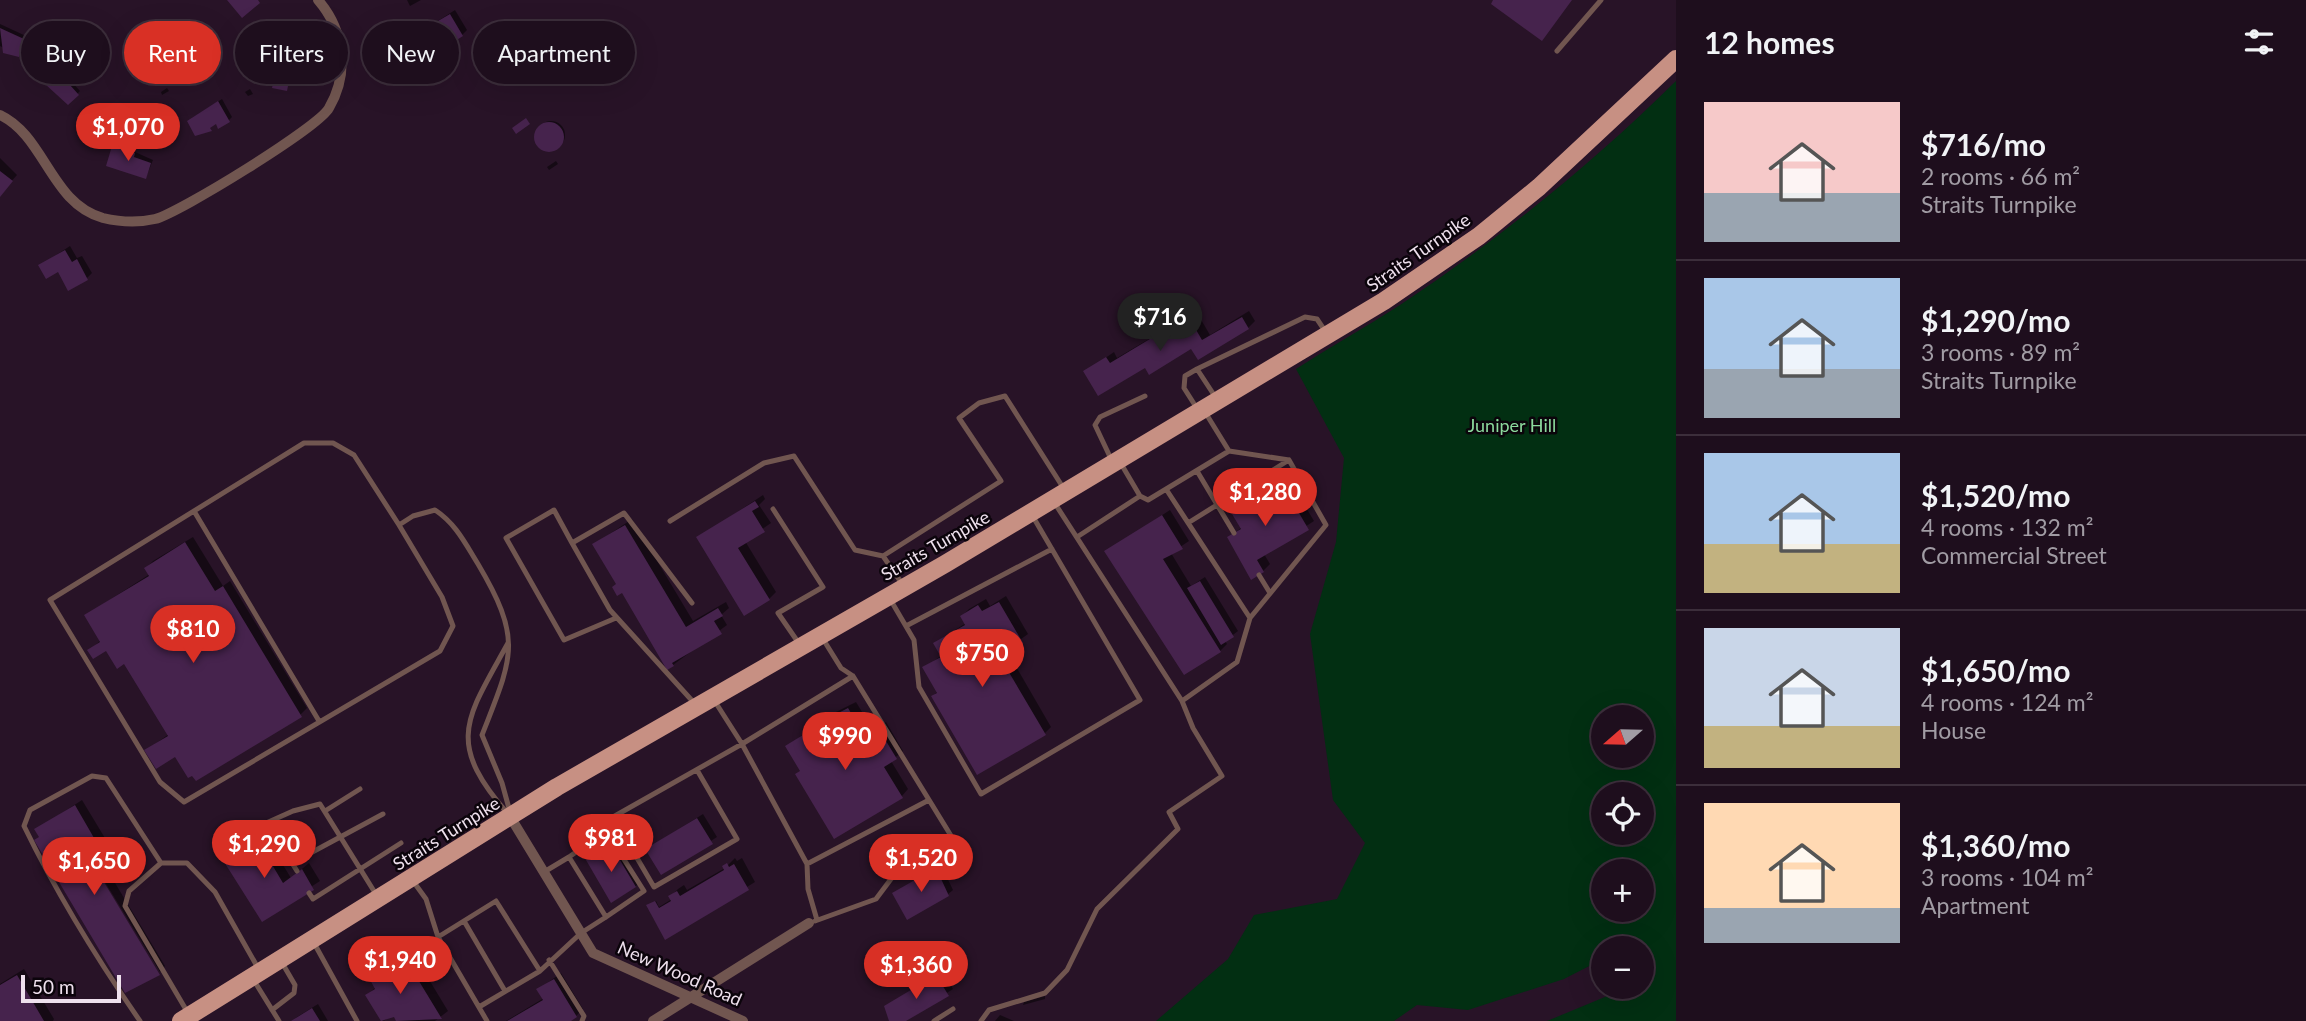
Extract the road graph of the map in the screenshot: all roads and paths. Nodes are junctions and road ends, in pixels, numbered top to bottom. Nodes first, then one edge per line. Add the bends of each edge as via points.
1 (318, 0) edge
2 (1601, 0) edge
3 (1557, 51) dead end
4 (1676, 59) edge
5 (0, 115) edge
6 (1328, 335) junction
7 (1197, 369) junction
8 (1145, 396) dead end
9 (1207, 407) junction
10 (1229, 452) junction
11 (1289, 460) junction
12 (1116, 462) junction
13 (1197, 471) junction
14 (1166, 489) junction
15 (1059, 496) junction
16 (1140, 496) junction
17 (1217, 505) junction
18 (773, 509) dead end
19 (194, 511) junction
20 (1031, 513) junction
21 (670, 521) dead end
22 (1188, 523) junction
23 (398, 524) junction
24 (1234, 533) dead end
25 (1077, 537) junction
26 (572, 543) junction
27 (1052, 549) junction
28 (883, 556) junction
29 (1259, 575) dead end
30 (897, 592) junction
31 (1270, 593) junction
32 (692, 603) dead end
33 (616, 618) junction
34 (1250, 618) junction
35 (906, 626) junction
36 (821, 636) junction
37 (511, 637) junction
38 (802, 647) junction
39 (853, 676) junction
40 (1182, 701) junction
41 (706, 703) junction
42 (319, 721) junction
43 (742, 744) junction
44 (697, 770) junction
45 (360, 789) dead end
46 (929, 800) junction
47 (325, 811) junction
48 (383, 814) dead end
49 (511, 818) junction
50 (237, 836) dead end
51 (341, 837) junction
52 (401, 843) dead end
53 (569, 857) junction
54 (161, 863) junction
55 (807, 864) junction
56 (359, 867) junction
57 (297, 871) dead end
58 (544, 872) junction
59 (411, 879) junction
60 (309, 893) dead end
61 (379, 899) junction
62 (606, 917) junction
63 (464, 921) junction
64 (813, 922) junction
65 (581, 933) junction
66 (438, 937) junction
67 (313, 940) junction
68 (280, 960) junction
69 (549, 960) junction
70 (540, 971) junction
71 (256, 975) junction
72 (506, 991) junction
73 (689, 999) junction
74 (479, 1007) junction
75 (953, 1009) dead end
76 (272, 1010) junction
77 (185, 1018) edge
78 (140, 1021) edge
79 (279, 1021) edge
80 (357, 1021) edge
81 (487, 1021) edge
82 (582, 1021) edge
83 (653, 1021) edge
84 (743, 1021) edge
85 (934, 1021) edge
86 (981, 1021) edge

1 - 5 street via 331,16 342,47 341,81 328,110 298,136 158,218 131,223 100,217 74,200 20,128
2 - 3 lane
4 - 6 main road, Straits Turnpike via 1539,187 1479,236
6 - 7 lane via 1317,319 1305,317
6 - 9 main road, Straits Turnpike
7 - 9 lane
7 - 9 lane via 1183,381
8 - 12 lane via 1100,417 1095,425
9 - 10 lane
9 - 12 main road, Straits Turnpike
10 - 11 lane
10 - 13 lane
11 - 17 lane
11 - 31 lane via 1326,525
12 - 15 main road, Straits Turnpike
12 - 16 lane
13 - 14 lane
13 - 17 lane
14 - 16 lane via 1148,500
14 - 22 lane
15 - 20 main road, Straits Turnpike
15 - 25 lane
15 - 28 lane via 1004,396 979,403 959,418 1001,481
16 - 25 lane
17 - 22 lane
17 - 24 lane
18 - 38 lane via 823,587 779,613
19 - 23 lane via 304,443 333,443 354,455
19 - 42 lane
19 - 42 lane via 50,600 160,782 184,802
20 - 27 lane
20 - 30 main road, Straits Turnpike
21 - 28 lane via 764,463 794,456 855,550
22 - 34 lane
23 - 37 lane via 435,510 452,521 499,599
23 - 42 lane via 442,597 453,626 440,650
25 - 40 lane
26 - 32 lane via 624,513
26 - 33 lane
26 - 33 lane via 554,510 506,538 564,639
27 - 35 lane
27 - 35 lane via 1140,700 981,794 919,687 914,640
28 - 30 lane
29 - 31 lane
30 - 35 lane
30 - 36 main road, Straits Turnpike
31 - 34 lane
33 - 41 lane
34 - 40 lane via 1237,662
36 - 38 main road, Straits Turnpike
36 - 39 lane via 841,668
37 - 49 lane via 505,677 482,735
37 - 49 lane via 469,714 468,750 486,790
38 - 41 main road, Straits Turnpike
39 - 43 lane
39 - 46 lane
40 - 86 lane via 1222,776 1170,812 1178,829 1097,909 1067,970 1045,993 989,1010
41 - 43 lane
41 - 49 main road, Straits Turnpike
43 - 44 lane
43 - 55 lane
44 - 44 lane via 737,839 654,887 613,817
45 - 47 lane
46 - 55 lane
46 - 64 lane via 953,839 894,875 876,899
47 - 50 lane via 320,804 293,811
47 - 51 lane
48 - 51 lane
49 - 58 street, New Wood Road
49 - 59 main road, Straits Turnpike
51 - 56 lane
51 - 57 lane via 292,863
52 - 56 lane
53 - 58 lane
53 - 62 lane
53 - 62 lane via 606,831 644,891
54 - 71 lane via 187,863 215,892
54 - 77 lane via 129,891 125,906
54 - 78 lane via 106,778 92,776 30,810 24,827 111,980
55 - 64 lane
56 - 60 lane via 313,899
56 - 61 lane
58 - 65 street, New Wood Road
59 - 61 main road, Straits Turnpike
59 - 66 lane via 426,899
61 - 67 main road, Straits Turnpike
62 - 65 lane
63 - 66 lane
63 - 70 lane via 496,901
63 - 72 lane
64 - 73 street
65 - 69 lane
65 - 73 street, New Wood Road via 593,953
66 - 74 lane
67 - 68 main road, Straits Turnpike
67 - 80 lane
68 - 71 main road, Straits Turnpike
68 - 76 lane via 295,985 294,993
69 - 70 lane
69 - 82 lane via 584,1016
70 - 72 lane
71 - 76 lane
71 - 77 main road, Straits Turnpike
72 - 74 lane
73 - 83 street
73 - 84 street, New Wood Road
74 - 81 lane
75 - 85 lane
76 - 79 lane

